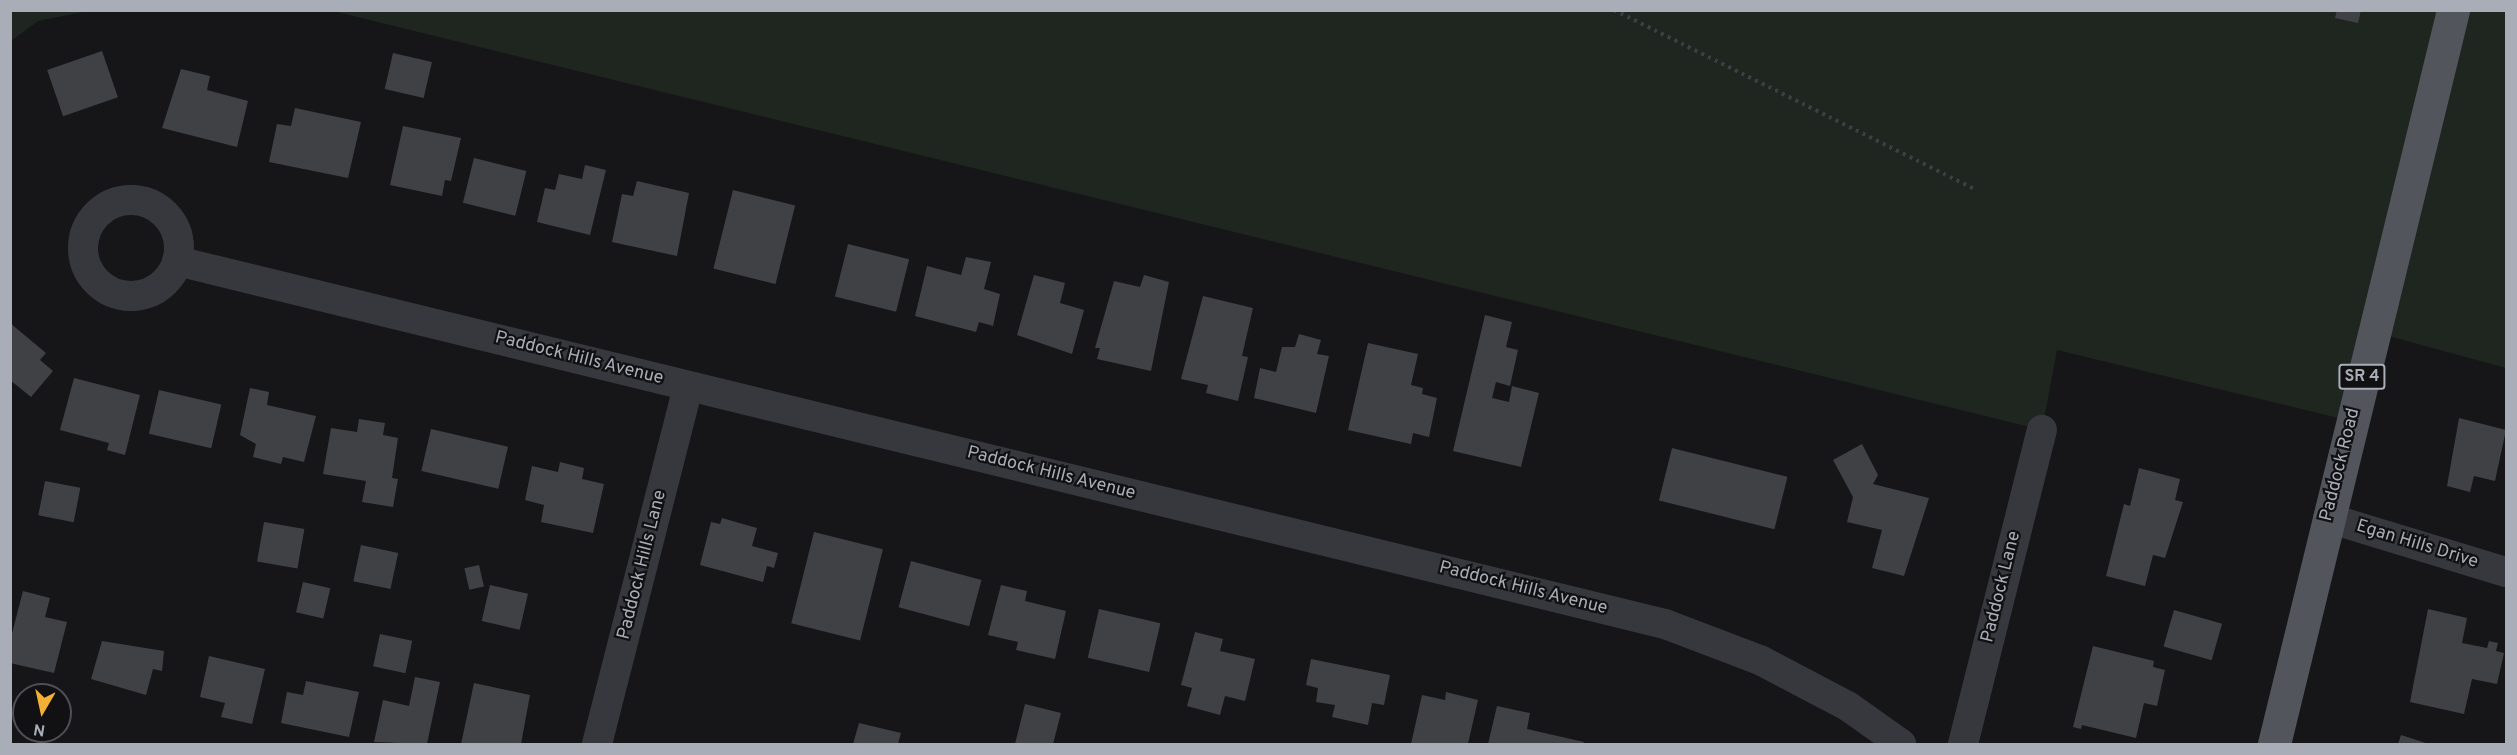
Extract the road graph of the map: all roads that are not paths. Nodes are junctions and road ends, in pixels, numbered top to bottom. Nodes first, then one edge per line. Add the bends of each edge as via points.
1 (2453, 10) edge
2 (177, 261) dead end
3 (688, 386) junction
4 (2042, 430) dead end
5 (2328, 518) junction
6 (2506, 572) edge
7 (597, 744) edge
8 (1902, 744) edge
9 (1963, 744) edge
10 (2274, 744) edge

1 - 5 main road, Paddock Road / SR 4
2 - 3 street, Paddock Hills Avenue
3 - 7 street, Paddock Hills Lane
3 - 8 street, Paddock Hills Avenue via 1665,624 1760,660 1849,707
4 - 9 street, Paddock Lane
5 - 6 street, Egan Hills Drive
5 - 10 main road, Paddock Road / SR 4

